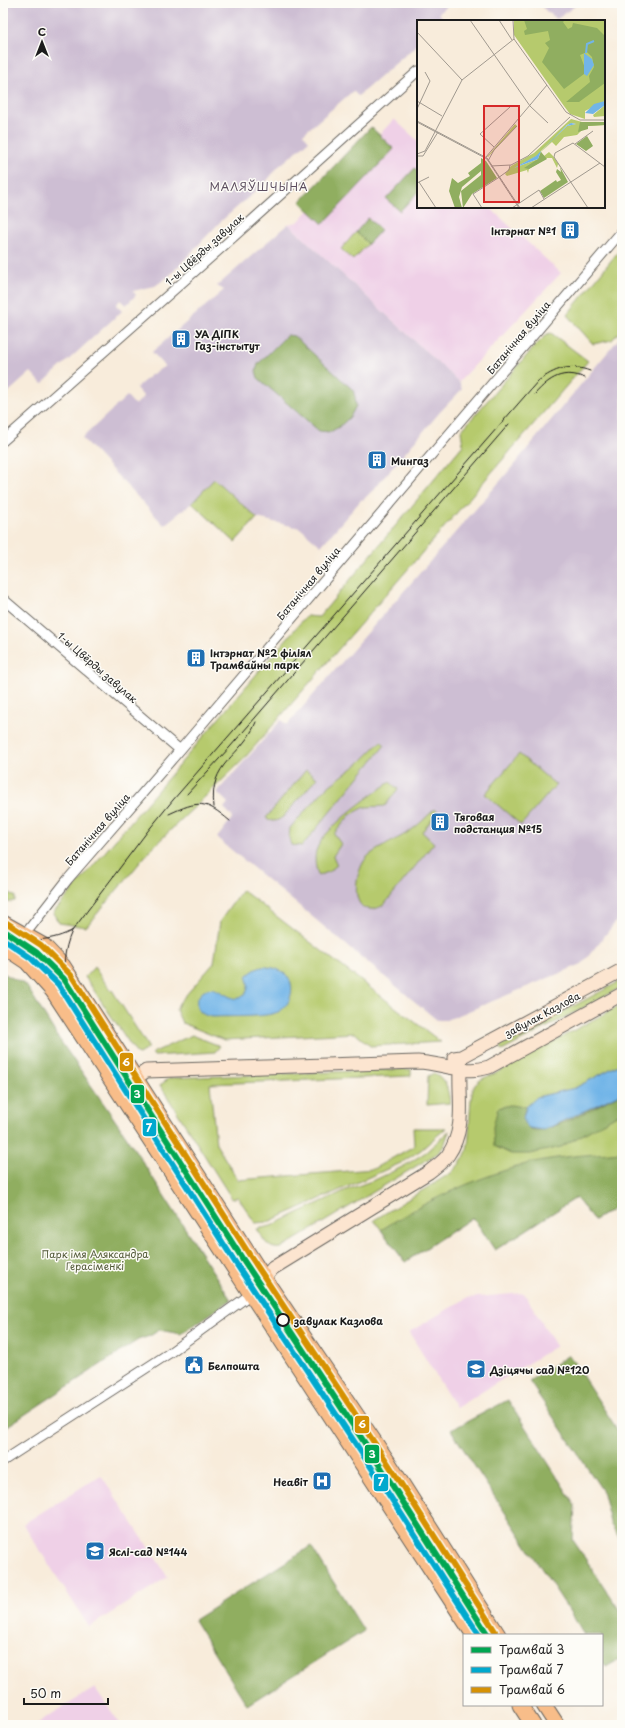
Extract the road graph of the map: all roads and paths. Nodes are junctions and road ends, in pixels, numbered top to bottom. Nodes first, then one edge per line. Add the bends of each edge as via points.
1 (417, 72) edge
2 (622, 231) edge
3 (3, 441) edge
4 (3, 599) edge
5 (180, 750) junction
6 (3, 922) edge
7 (25, 935) junction
8 (8, 948) edge
9 (622, 970) edge
10 (622, 994) edge
11 (460, 1063) junction
12 (136, 1078) junction
13 (119, 1090) junction
14 (264, 1278) junction
15 (250, 1294) junction
16 (3, 1462) edge
17 (473, 1634) edge
18 (497, 1634) edge
19 (521, 1706) edge
20 (545, 1706) edge
21 (533, 1725) edge
22 (557, 1725) edge

1 - 3 street, 1-ы Цвёрды завулак
2 - 5 street, Батанічная вуліца
4 - 5 street, 1-ы Цвёрды завулак
5 - 7 street, Батанічная вуліца via 68,879
6 - 7 main road
7 - 8 street, Батанічная вуліца
7 - 12 main road via 44,946 63,966
8 - 13 main road via 27,962 53,991
9 - 11 main road, завулак Казлова
10 - 11 main road, завулак Казлова via 489,1067 479,1070
11 - 12 main road, завулак Казлова via 418,1062 146,1072
11 - 14 main road via 461,1122 455,1143 447,1156 429,1172 273,1268
12 - 13 main road, завулак Казлова
12 - 14 main road
13 - 15 main road
14 - 15 main road
14 - 18 main road via 388,1462
15 - 16 street via 168,1354
15 - 17 main road
19 - 21 main road
20 - 22 main road

